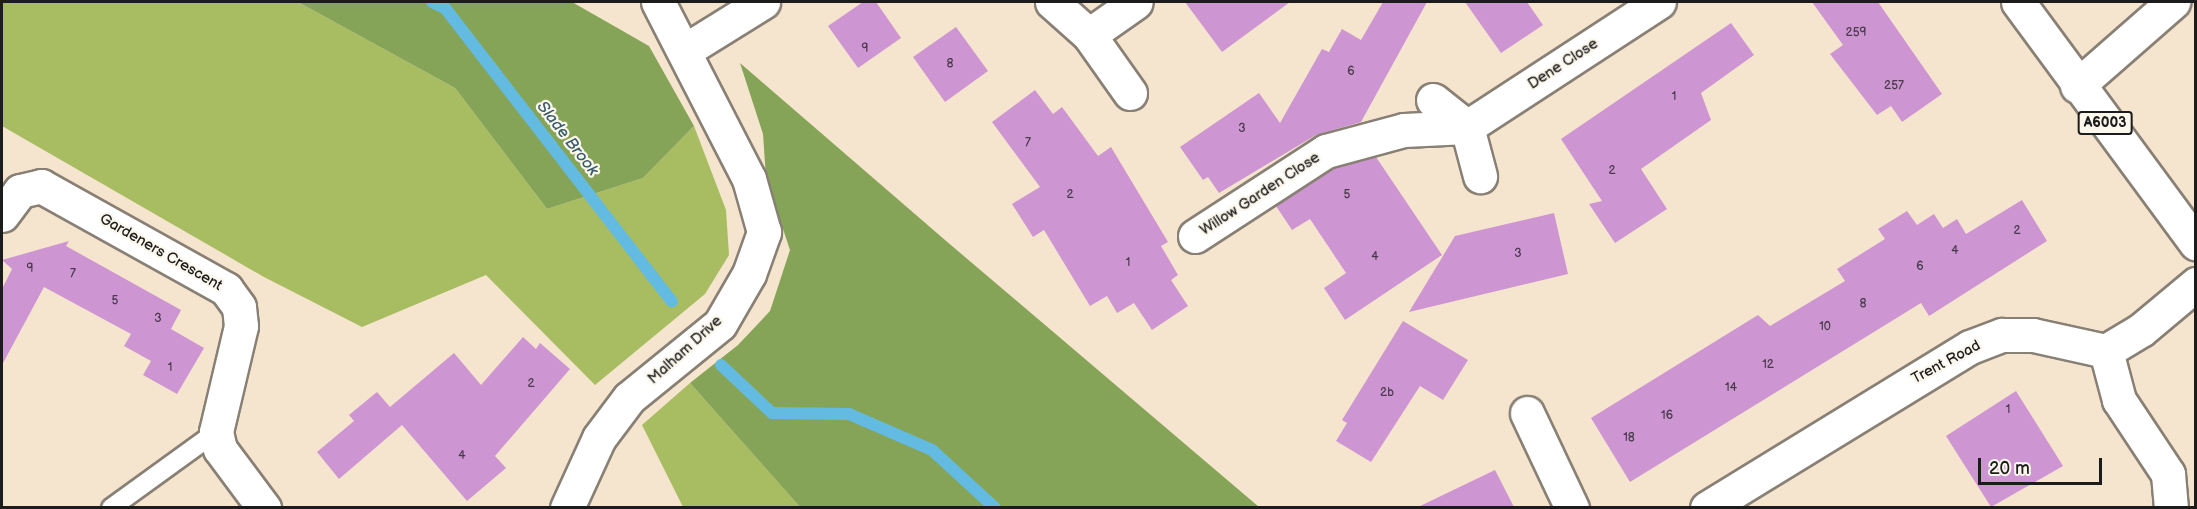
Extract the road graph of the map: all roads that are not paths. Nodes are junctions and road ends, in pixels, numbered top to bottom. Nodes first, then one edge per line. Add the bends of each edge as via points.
1 (658, 2) edge
2 (763, 2) edge
3 (1052, 2) edge
4 (1136, 2) edge
5 (1659, 2) edge
6 (2018, 2) edge
7 (2173, 2) edge
8 (1089, 35) junction
9 (684, 51) junction
10 (2077, 86) junction
11 (1130, 93) dead end
12 (1433, 100) dead end
13 (1467, 127) junction
14 (1480, 176) dead end
15 (4, 203) edge
16 (1195, 236) dead end
17 (2196, 243) edge
18 (2196, 284) edge
19 (2106, 351) junction
20 (1527, 413) dead end
21 (216, 432) junction
22 (111, 507) edge
23 (264, 507) edge
24 (567, 507) edge
25 (1572, 507) edge
26 (1707, 507) edge
27 (2171, 507) edge

1 - 9 street, Malham Drive
2 - 9 street
3 - 8 street
4 - 8 street
5 - 13 street, Dene Close
6 - 10 street, A6003
7 - 10 street
8 - 11 street
9 - 24 street, Malham Drive via 749,179 764,232 749,274 720,324 629,398 605,430
10 - 17 street, A6003
12 - 13 street
13 - 14 street
13 - 16 street, Willow Garden Close via 1404,130 1326,152
15 - 21 street, Gardeners Crescent via 41,186 226,289 239,307 241,326
18 - 19 street via 2141,330
19 - 26 street, Trent Road via 2033,335 2002,335 1970,347
19 - 27 street via 2119,400 2168,474
20 - 25 street
21 - 22 lane
21 - 23 street via 220,449

